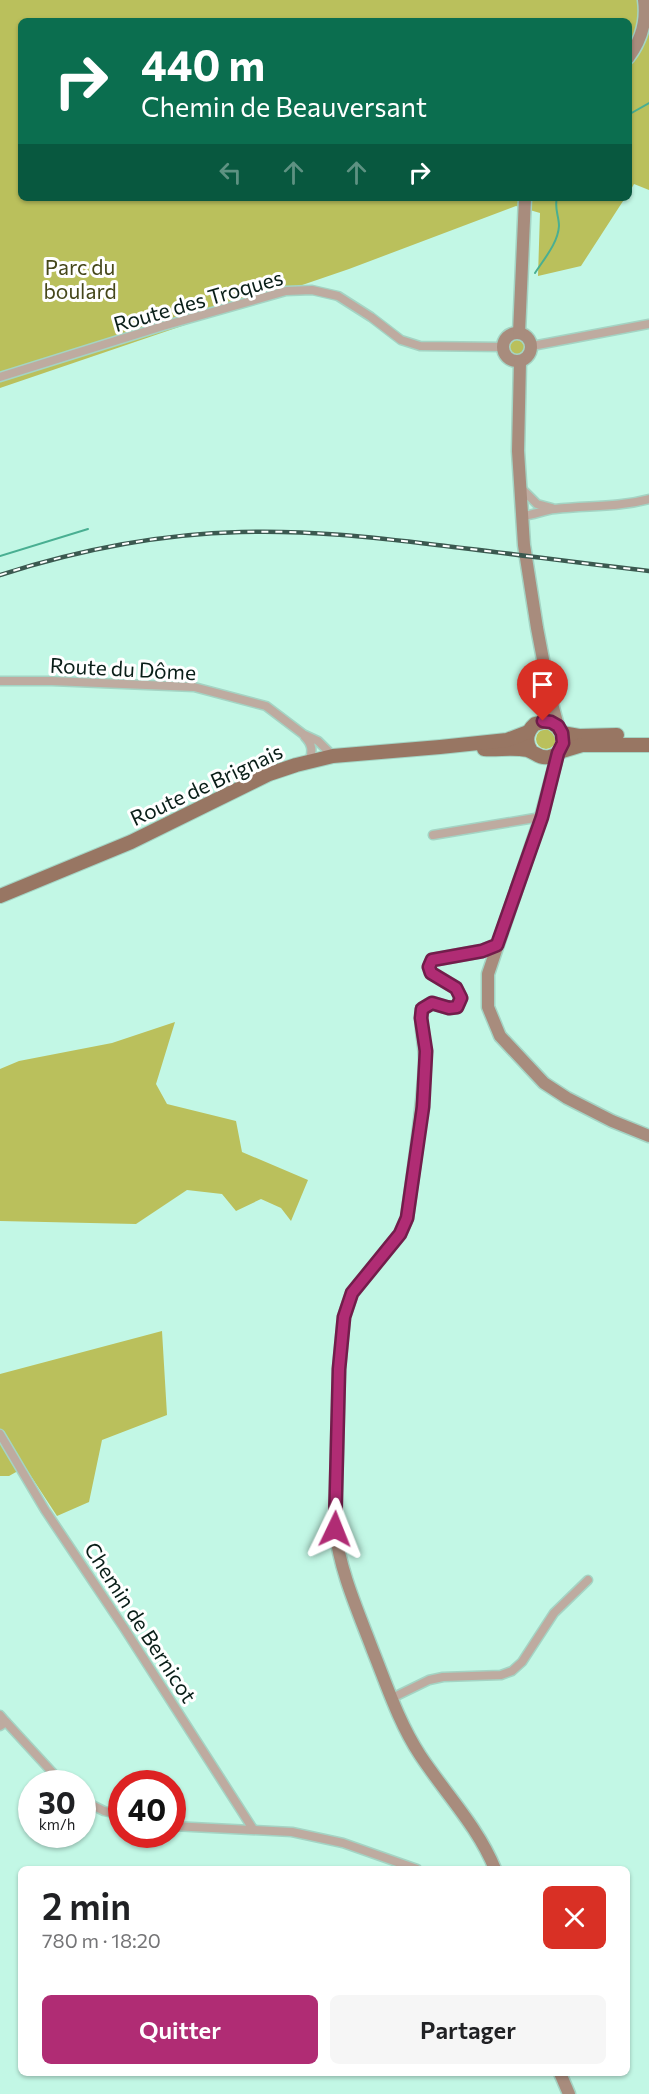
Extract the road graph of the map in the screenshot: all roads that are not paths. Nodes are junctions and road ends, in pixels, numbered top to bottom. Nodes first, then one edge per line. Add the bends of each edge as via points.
1 (644, 0) edge
2 (632, 51) edge
3 (525, 201) edge
4 (649, 324) edge
5 (519, 333) junction
6 (532, 346) junction
7 (503, 347) junction
8 (520, 362) junction
9 (0, 377) edge
10 (518, 451) junction
11 (521, 488) junction
12 (649, 499) edge
13 (552, 509) junction
14 (522, 516) junction
15 (531, 596) junction
16 (0, 681) edge
17 (550, 696) junction
18 (539, 722) junction
19 (560, 730) junction
20 (528, 732) junction
21 (303, 734) junction
22 (649, 736) edge
23 (649, 745) edge
24 (440, 747) junction
25 (559, 752) junction
26 (535, 754) junction
27 (333, 756) junction
28 (310, 761) junction
29 (551, 781) junction
30 (542, 817) junction
31 (433, 835) dead end
32 (0, 896) edge
33 (497, 945) junction
34 (649, 1136) edge
35 (0, 1434) edge
36 (588, 1580) dead end
37 (392, 1698) junction
38 (2, 1721) edge
39 (49, 1770) edge
40 (186, 1827) edge
41 (253, 1829) junction
42 (408, 1866) edge
43 (494, 1866) edge
44 (561, 2076) edge
45 (568, 2094) edge

1 - 2 street via 643,28
3 - 5 street
4 - 6 street
5 - 6 street via 528,337
5 - 7 street via 506,338
6 - 8 street via 527,358
7 - 8 street via 508,359
7 - 9 street, Route des Troques via 420,346 401,340 338,296 312,290 286,291
8 - 10 street
10 - 11 street
10 - 15 street via 514,465 516,531
11 - 13 street via 537,504
11 - 14 street
12 - 13 street via 608,507
13 - 14 street
14 - 15 street
15 - 17 street
16 - 21 street, Route du Dôme via 194,687 266,706
17 - 18 street
17 - 19 street
18 - 19 main road via 551,722
18 - 20 main road
19 - 22 main road via 579,736
19 - 25 main road via 563,743
20 - 24 main road, Route de Brignais via 507,740
20 - 26 main road via 527,742
21 - 27 street, Route du Dôme via 318,741
21 - 28 street via 311,743
23 - 25 main road via 582,745
24 - 26 main road, Route de Brignais
24 - 27 main road, Route de Brignais
25 - 26 main road via 549,757
25 - 29 street
26 - 29 street
27 - 28 main road, Route de Brignais
28 - 32 main road, Route de Brignais via 269,774 131,842
29 - 30 street
30 - 31 street
30 - 33 street
33 - 34 street via 487,991 488,1007 500,1036 544,1083 612,1121
33 - 37 street via 432,960 429,967 431,973 456,988 461,998 457,1007 432,1003 422,1009 426,1051 423,1107 407,1218 400,1234 352,1293 344,1317 339,1369 335,1529 338,1554
35 - 41 street, Chemin de Bernicot via 45,1510
36 - 37 street via 554,1613 512,1671 429,1680
37 - 43 street via 420,1754 484,1845
38 - 39 street
40 - 41 street
41 - 42 street via 292,1832 343,1843
44 - 45 street

